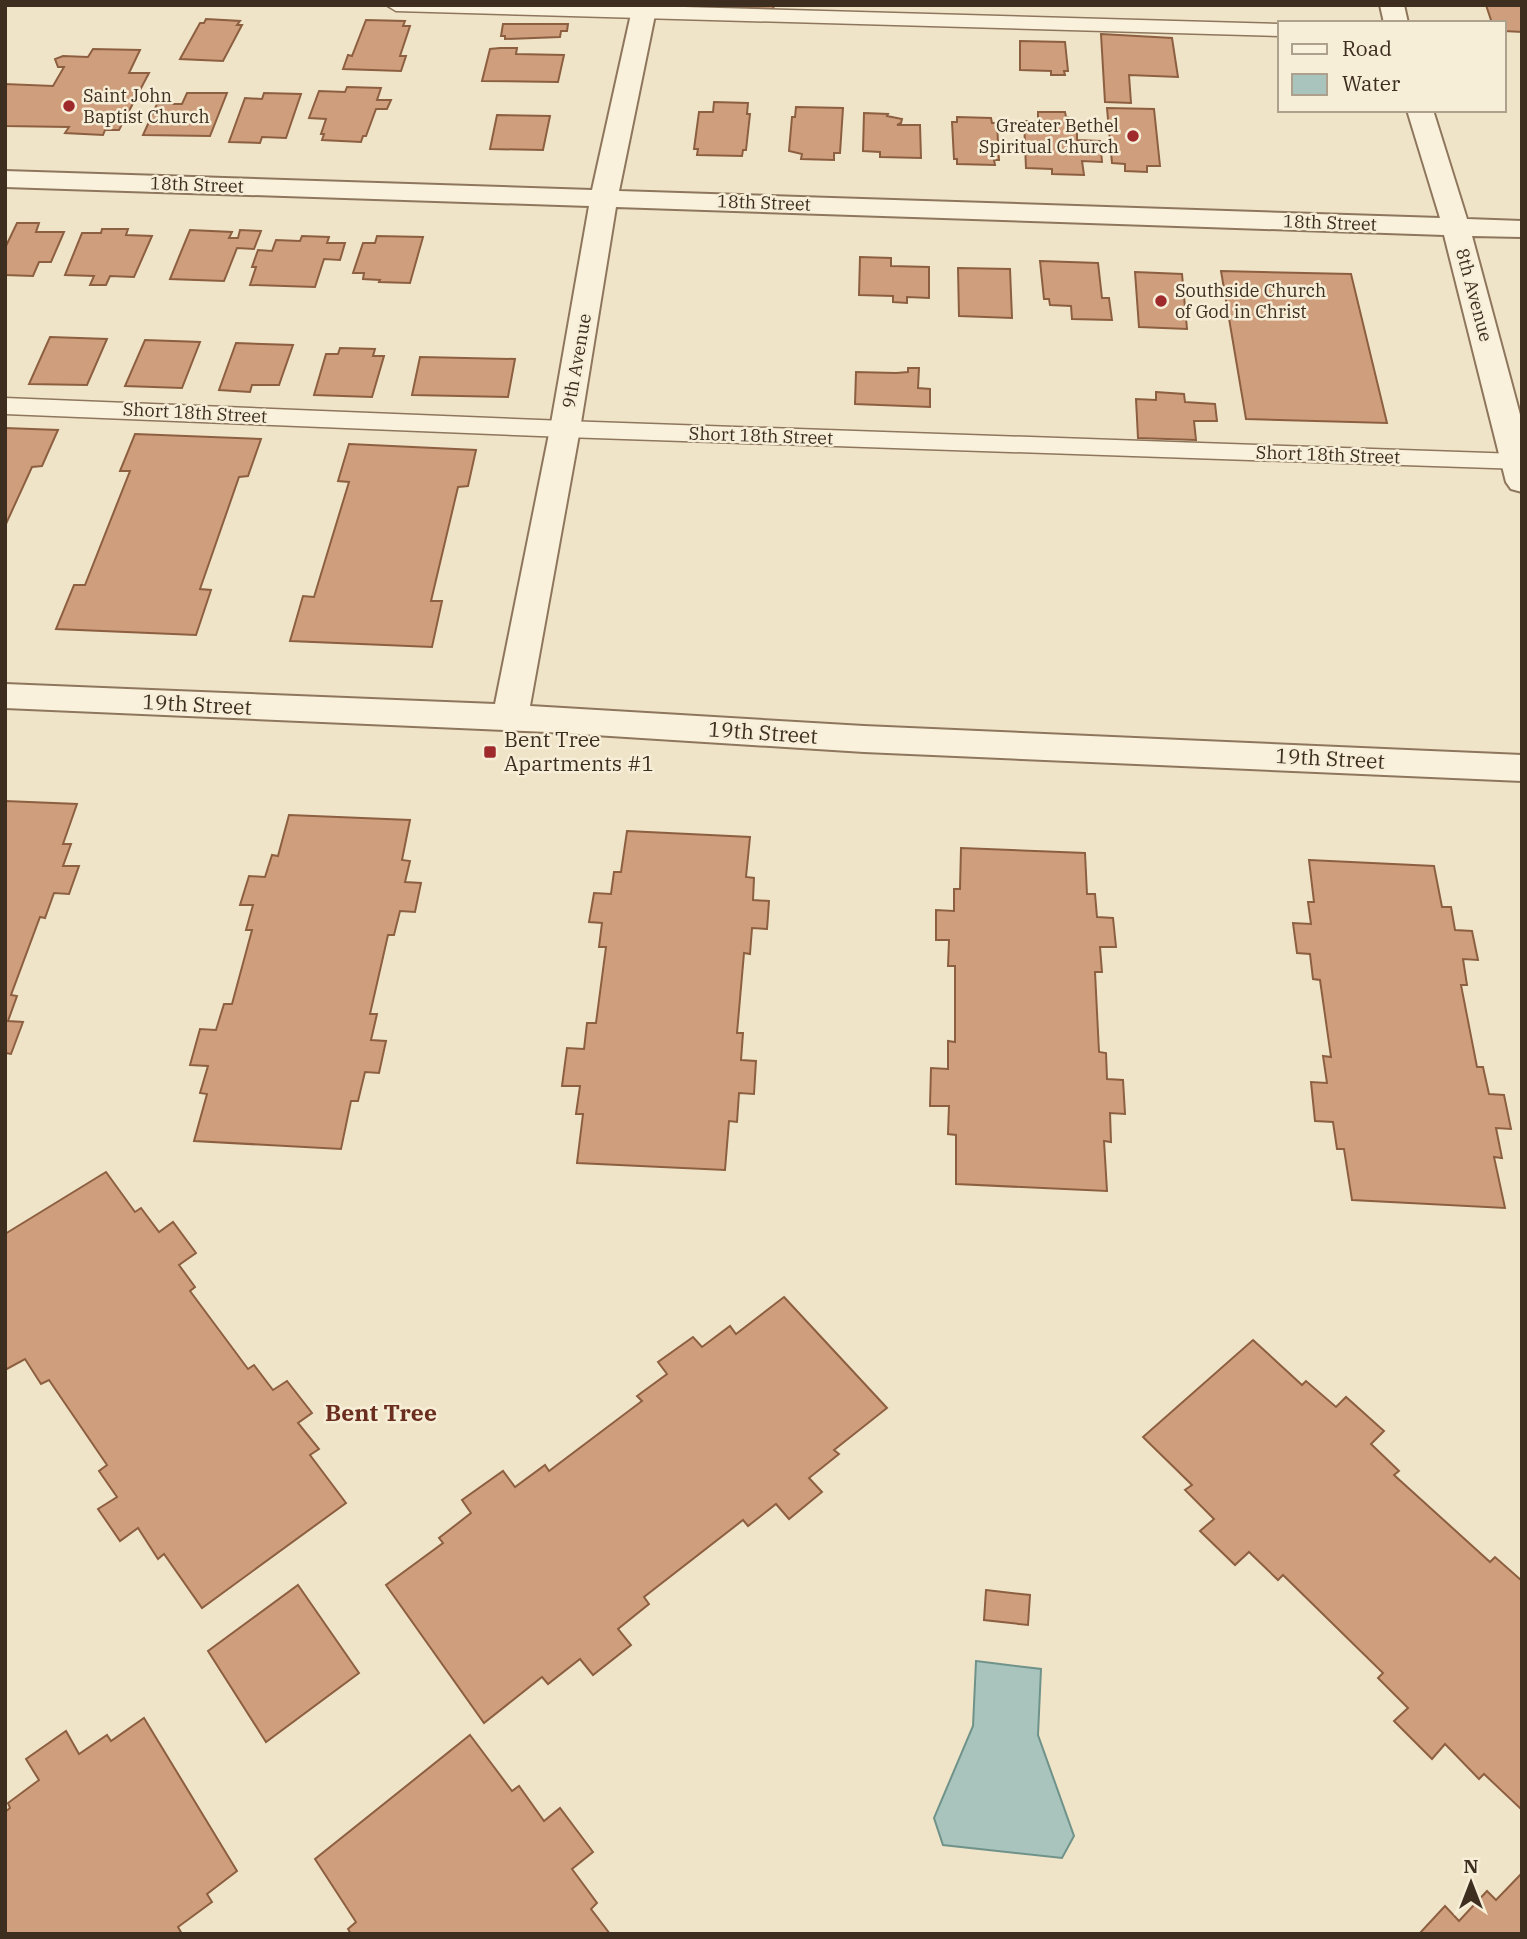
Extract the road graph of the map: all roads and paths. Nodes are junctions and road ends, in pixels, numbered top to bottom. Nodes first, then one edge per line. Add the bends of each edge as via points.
1 (396, 5) edge
2 (645, 9) edge
3 (1278, 30) edge
4 (1421, 112) edge
5 (5, 179) edge
6 (604, 198) junction
7 (1456, 227) junction
8 (1522, 229) edge
9 (5, 406) edge
10 (565, 429) junction
11 (1520, 472) edge
12 (5, 696) edge
13 (510, 718) junction
14 (1522, 768) edge

1 - 2 lane
2 - 3 lane
2 - 6 street, 9th Avenue
4 - 7 street, 8th Avenue
5 - 6 street, 18th Street
6 - 7 street, 18th Street
6 - 10 street, 9th Avenue
7 - 8 street, 18th Street
7 - 11 street, 8th Avenue
9 - 10 lane, Short 18th Street
10 - 11 lane, Short 18th Street
10 - 13 street, 9th Avenue
12 - 13 street, 19th Street
13 - 14 street, 19th Street via 863,739

